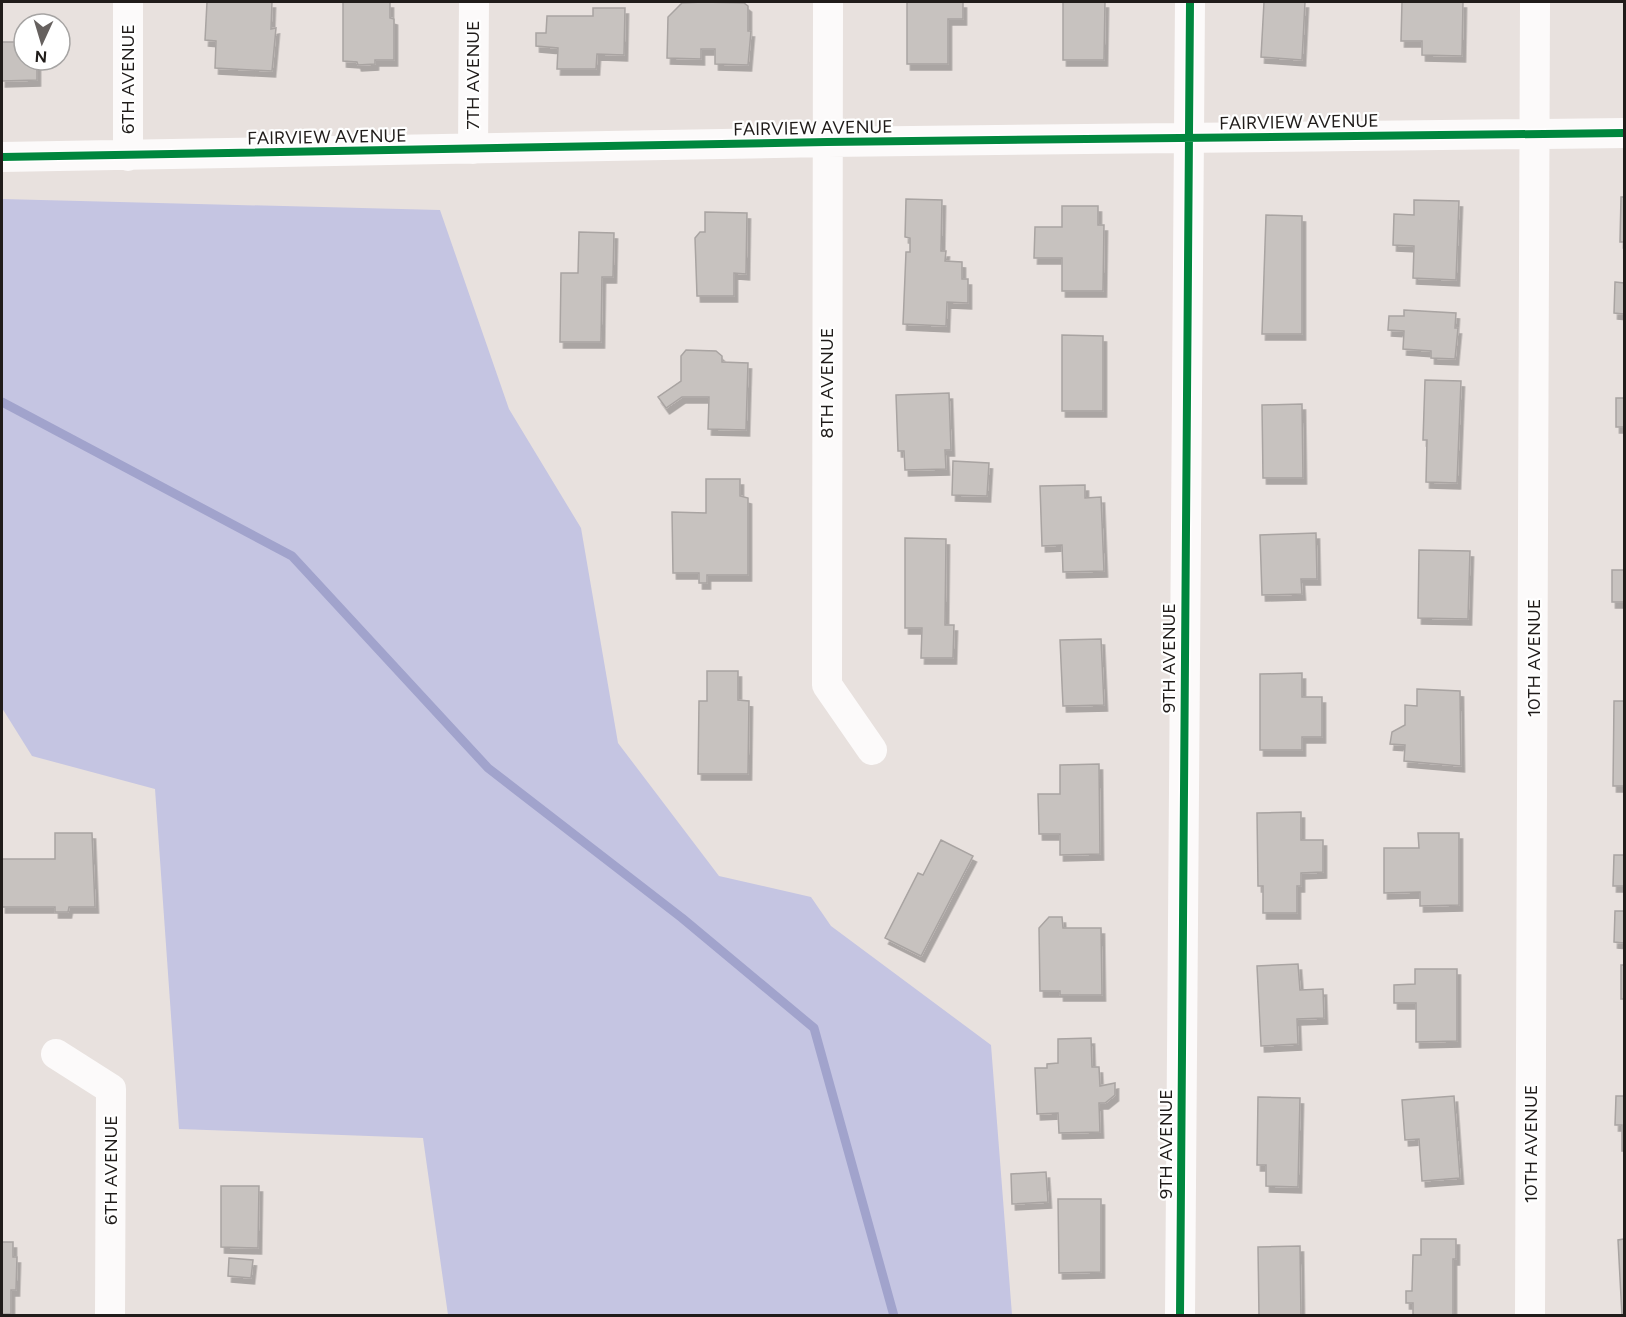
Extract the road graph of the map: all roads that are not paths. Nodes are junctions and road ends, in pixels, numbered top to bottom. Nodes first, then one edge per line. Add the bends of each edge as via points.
1 (128, 2) edge
2 (474, 2) edge
3 (828, 2) edge
4 (1190, 2) edge
5 (1536, 2) edge
6 (1624, 133) edge
7 (1536, 135) junction
8 (1188, 138) junction
9 (827, 142) junction
10 (473, 149) junction
11 (128, 156) junction
12 (2, 157) edge
13 (872, 750) dead end
14 (56, 1054) dead end
15 (110, 1316) edge
16 (1180, 1316) edge
17 (1530, 1316) edge

1 - 11 street, 6TH AVENUE
2 - 10 street, 7TH AVENUE
3 - 9 street, 8TH AVENUE
4 - 8 street, 9TH AVENUE
5 - 7 street, 10TH AVENUE
6 - 7 street, FAIRVIEW AVENUE
7 - 8 street, FAIRVIEW AVENUE
7 - 17 street, 10TH AVENUE
8 - 9 street, FAIRVIEW AVENUE
8 - 16 street, 9TH AVENUE
9 - 10 street, FAIRVIEW AVENUE
9 - 13 street, 8TH AVENUE via 827,685
10 - 11 street, FAIRVIEW AVENUE
11 - 12 street, FAIRVIEW AVENUE
14 - 15 street, 6TH AVENUE via 111,1089

